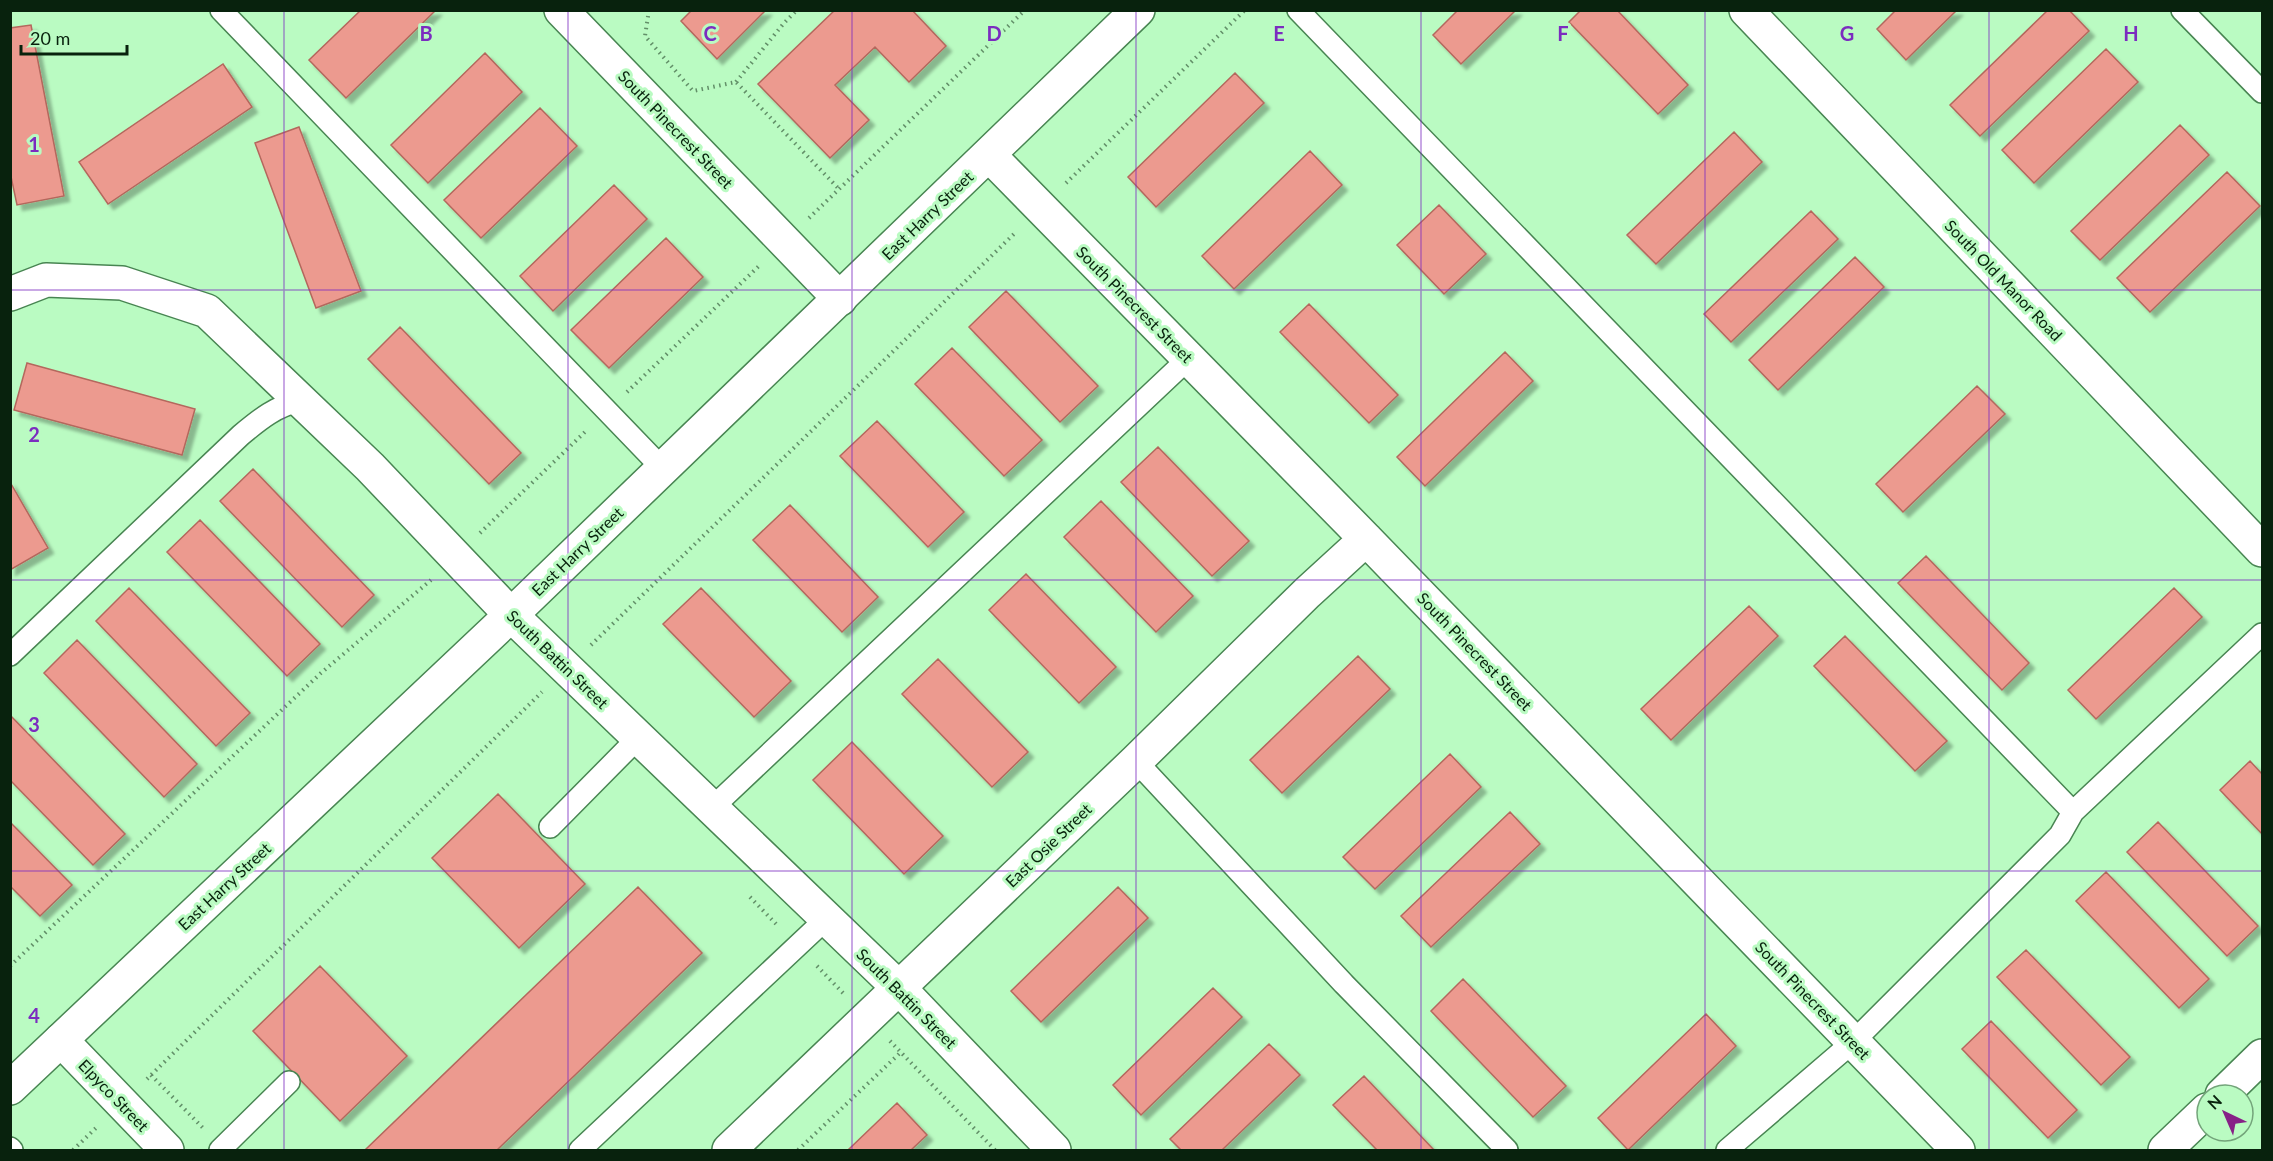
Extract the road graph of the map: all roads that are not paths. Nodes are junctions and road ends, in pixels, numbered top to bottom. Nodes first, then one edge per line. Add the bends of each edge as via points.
1 (220, 10) edge
2 (561, 10) edge
3 (1138, 10) edge
4 (1298, 10) edge
5 (1746, 10) edge
6 (2182, 10) edge
7 (2262, 92) edge
8 (990, 155) junction
9 (10, 294) edge
10 (840, 299) junction
11 (1190, 358) junction
12 (301, 401) junction
13 (663, 469) junction
14 (1366, 539) junction
15 (2262, 550) edge
16 (511, 615) junction
17 (2262, 634) edge
18 (10, 655) edge
19 (639, 737) junction
20 (1136, 761) junction
21 (712, 807) junction
22 (2073, 812) junction
23 (550, 826) dead end
24 (827, 918) junction
25 (899, 988) junction
26 (61, 1040) junction
27 (1853, 1042) junction
28 (2262, 1056) edge
29 (289, 1082) dead end
30 (2234, 1083) edge
31 (10, 1088) edge
32 (2195, 1121) edge
33 (221, 1149) edge
34 (167, 1150) edge
35 (580, 1150) edge
36 (729, 1150) edge
37 (1054, 1150) edge
38 (1507, 1150) edge
39 (1727, 1150) edge
40 (1958, 1150) edge
41 (2165, 1150) edge

1 - 13 lane
2 - 10 street, South Pinecrest Street
3 - 8 street, East Harry Street
4 - 22 lane
5 - 15 street, South Old Manor Road
6 - 7 lane
8 - 10 street, East Harry Street
8 - 11 street, South Pinecrest Street
9 - 12 street, South Battin Street via 46,280 122,283 207,311
10 - 13 street, East Harry Street
11 - 14 street, South Pinecrest Street
11 - 21 lane
12 - 16 street, South Battin Street via 370,467
12 - 18 lane via 261,418 241,435
13 - 16 street, East Harry Street
14 - 20 street, East Osie Street
14 - 27 street, South Pinecrest Street
16 - 19 street, South Battin Street
16 - 26 street, East Harry Street
17 - 22 lane
19 - 21 street, South Battin Street
19 - 23 lane
20 - 25 street, East Osie Street
20 - 38 lane via 1344,984
21 - 24 street, South Battin Street
22 - 27 lane via 2060,835
24 - 25 street, South Battin Street
24 - 35 lane
25 - 36 street, East Osie Street
25 - 37 street, South Battin Street
26 - 31 street, East Harry Street
26 - 34 street, Elpyco Street
27 - 39 lane
27 - 40 street, South Pinecrest Street
28 - 30 street
29 - 33 lane
32 - 41 street

